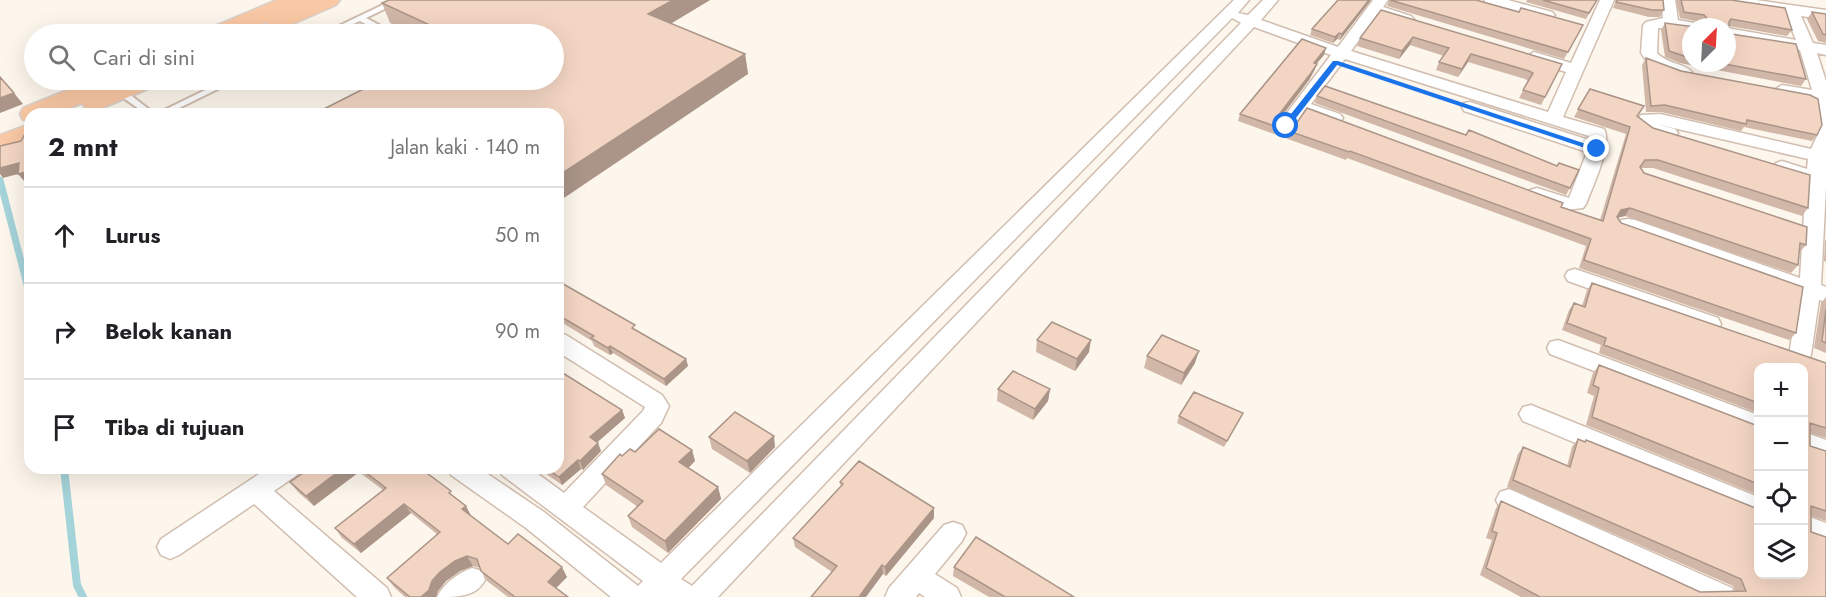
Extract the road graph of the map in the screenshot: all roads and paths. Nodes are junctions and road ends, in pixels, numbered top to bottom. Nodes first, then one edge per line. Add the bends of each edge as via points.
1 (297, 0) edge
2 (328, 0) edge
3 (399, 0) edge
4 (1271, 0) edge
5 (1491, 0) edge
6 (1607, 0) edge
7 (1668, 0) edge
8 (1727, 0) edge
9 (1763, 3) edge
10 (1377, 5) edge
11 (1791, 10) junction
12 (1230, 12) edge
13 (1826, 15) edge
14 (360, 18) junction
15 (1559, 19) edge
16 (1418, 23) edge
17 (1671, 23) junction
18 (241, 24) edge
19 (273, 24) edge
20 (347, 24) edge
21 (371, 24) edge
22 (1682, 25) edge
23 (1247, 26) junction
24 (1736, 35) edge
25 (1807, 47) junction
26 (1826, 50) edge
27 (1520, 53) edge
28 (1339, 57) junction
29 (1576, 70) junction
30 (1703, 75) edge
31 (1769, 88) edge
32 (105, 90) edge
33 (110, 90) edge
34 (122, 90) edge
35 (211, 90) edge
36 (1825, 98) edge
37 (1300, 106) junction
38 (53, 108) edge
39 (80, 108) edge
40 (144, 108) edge
41 (173, 108) edge
42 (1554, 118) junction
43 (24, 123) edge
44 (1286, 126) edge
45 (1356, 127) edge
46 (1826, 130) edge
47 (1826, 135) edge
48 (10, 137) edge
49 (1597, 149) junction
50 (1817, 156) junction
51 (1821, 179) edge
52 (1521, 188) edge
53 (1790, 222) edge
54 (1624, 224) edge
55 (1819, 231) edge
56 (992, 250) junction
57 (1020, 263) junction
58 (1575, 276) dead end
59 (1818, 292) edge
60 (1732, 331) edge
61 (564, 345) edge
62 (1777, 347) edge
63 (1558, 348) dead end
64 (1531, 414) dead end
65 (1754, 423) edge
66 (1808, 444) edge
67 (1826, 450) edge
68 (280, 474) edge
69 (469, 474) edge
70 (519, 474) edge
71 (256, 491) junction
72 (1509, 500) dead end
73 (1754, 506) edge
74 (566, 508) junction
75 (1808, 528) edge
76 (953, 533) dead end
77 (1826, 536) edge
78 (170, 547) dead end
79 (916, 576) junction
80 (472, 580) dead end
81 (654, 588) edge
82 (376, 597) edge
83 (451, 597) edge
84 (631, 597) edge
85 (685, 597) edge
86 (700, 597) edge
87 (899, 597) edge
88 (947, 597) edge
89 (1722, 597) edge

1 - 18 highway
2 - 19 highway
3 - 14 lane
4 - 23 street
5 - 15 street
6 - 29 street via 1588,27
7 - 17 street
8 - 9 street
9 - 11 street
10 - 16 street
10 - 28 street
11 - 13 street
11 - 25 street
12 - 23 street
12 - 56 street
14 - 20 lane
14 - 21 lane
17 - 22 street
17 - 30 street via 1650,25 1651,57 1666,66
23 - 28 street
23 - 57 street
24 - 25 street
25 - 26 street
25 - 36 street
27 - 29 street
28 - 37 street
28 - 42 street
28 - 49 street
29 - 42 street
31 - 36 street
32 - 38 highway
33 - 39 highway
34 - 40 lane
35 - 41 lane
36 - 46 street
37 - 44 street
37 - 45 street
42 - 49 street via 1598,133
43 - 48 highway
47 - 50 street
49 - 52 street via 1576,204 1565,204
50 - 51 street
50 - 51 street via 1660,119 1647,119 1644,123
51 - 55 street
53 - 55 street
54 - 59 street
55 - 59 street
56 - 57 street
56 - 81 street
57 - 86 street
58 - 60 street
59 - 62 street via 1809,358
61 - 74 street via 657,406 653,416
63 - 65 street
64 - 73 street
66 - 67 street
68 - 71 street
69 - 84 street via 535,520
70 - 74 street
71 - 78 street
71 - 82 street
72 - 89 street
74 - 81 street
75 - 77 street
76 - 79 street
79 - 87 street
79 - 88 street
80 - 83 street
81 - 85 street

